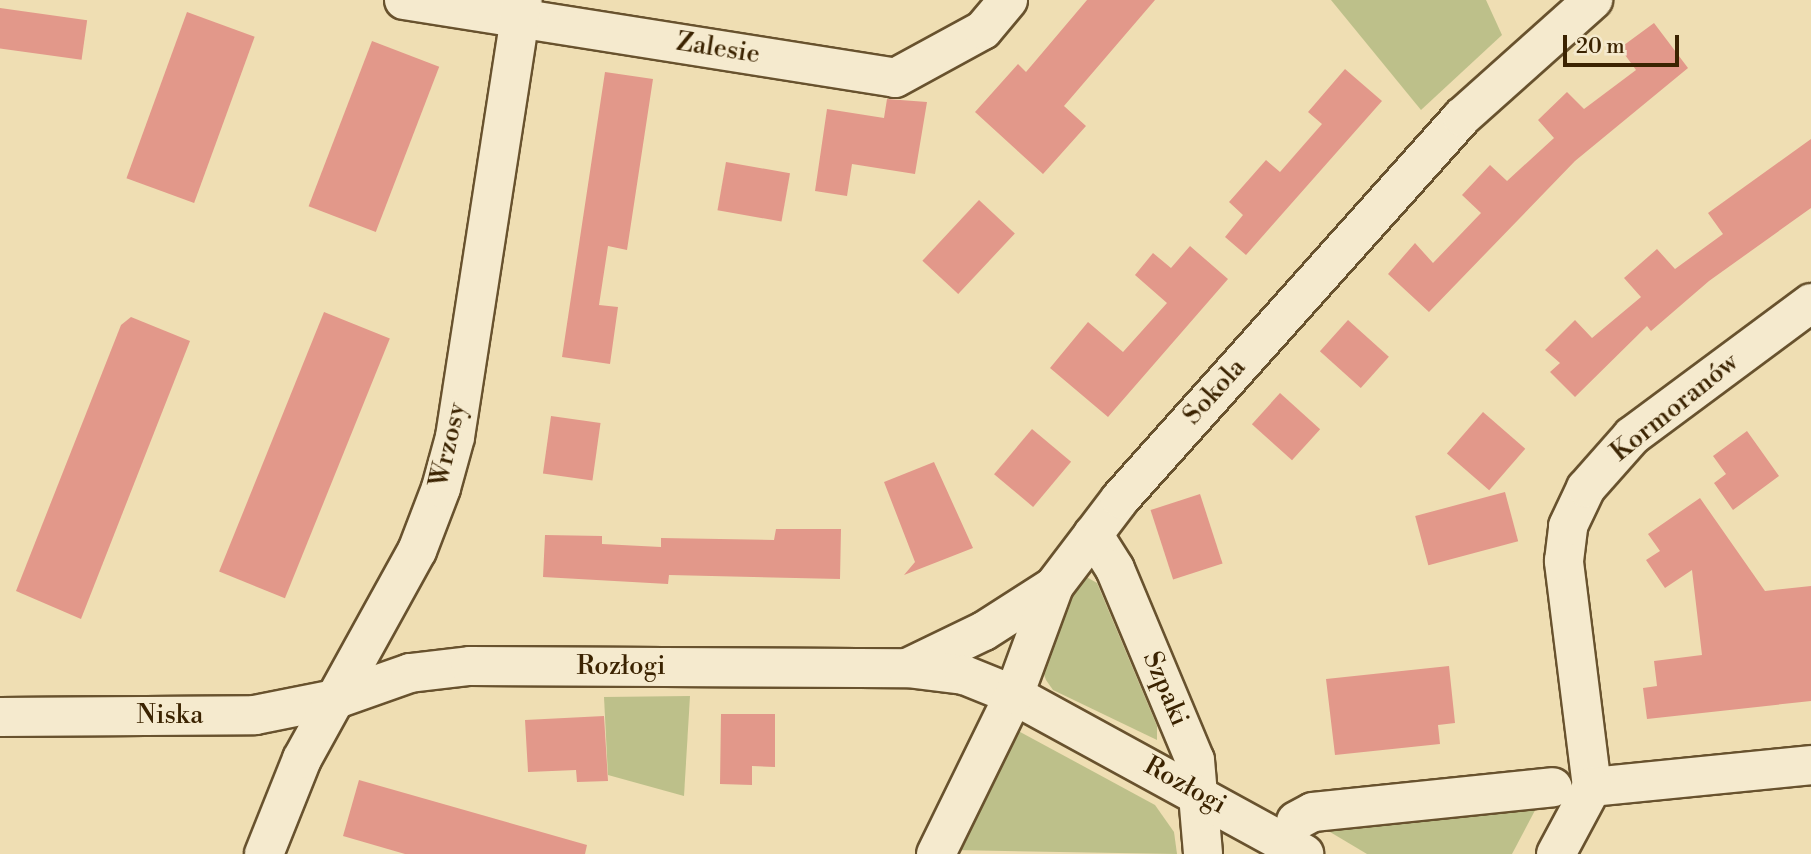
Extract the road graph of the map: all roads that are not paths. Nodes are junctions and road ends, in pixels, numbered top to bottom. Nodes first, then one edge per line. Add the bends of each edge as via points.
1 (404, 0) edge
2 (1008, 0) edge
3 (1593, 0) edge
4 (522, 9) edge
5 (1811, 303) edge
6 (1093, 534) junction
7 (1054, 586) junction
8 (907, 668) junction
9 (1014, 695) junction
10 (339, 698) junction
11 (0, 717) edge
12 (1811, 765) edge
13 (1553, 787) dead end
14 (1592, 787) junction
15 (1201, 795) junction
16 (1300, 837) edge
17 (264, 854) edge
18 (936, 854) edge
19 (1203, 854) edge
20 (1556, 854) edge

1 - 4 street, Zalesie
2 - 4 street, Zalesie via 983,30 895,78
3 - 6 street, Sokola via 1462,117
4 - 10 street, Wrzosy via 455,437 417,551
5 - 14 street, Kormoranów via 1632,436 1586,488 1568,526 1564,561
6 - 7 street, Sokola
6 - 15 street, Szpaki via 1115,569 1189,747
7 - 8 street, Rozłogi via 984,631
7 - 9 street, Sokola
8 - 9 street, Rozłogi via 964,676
8 - 10 street, Rozłogi via 470,666 410,673
9 - 15 street, Rozłogi
9 - 18 street, Sokola
10 - 11 street, Niska via 255,715
10 - 17 street, Wrzosy via 302,759
12 - 14 street
13 - 16 street, Rozłogi via 1313,812
14 - 20 street
15 - 16 street, Rozłogi
15 - 19 street, Szpaki

